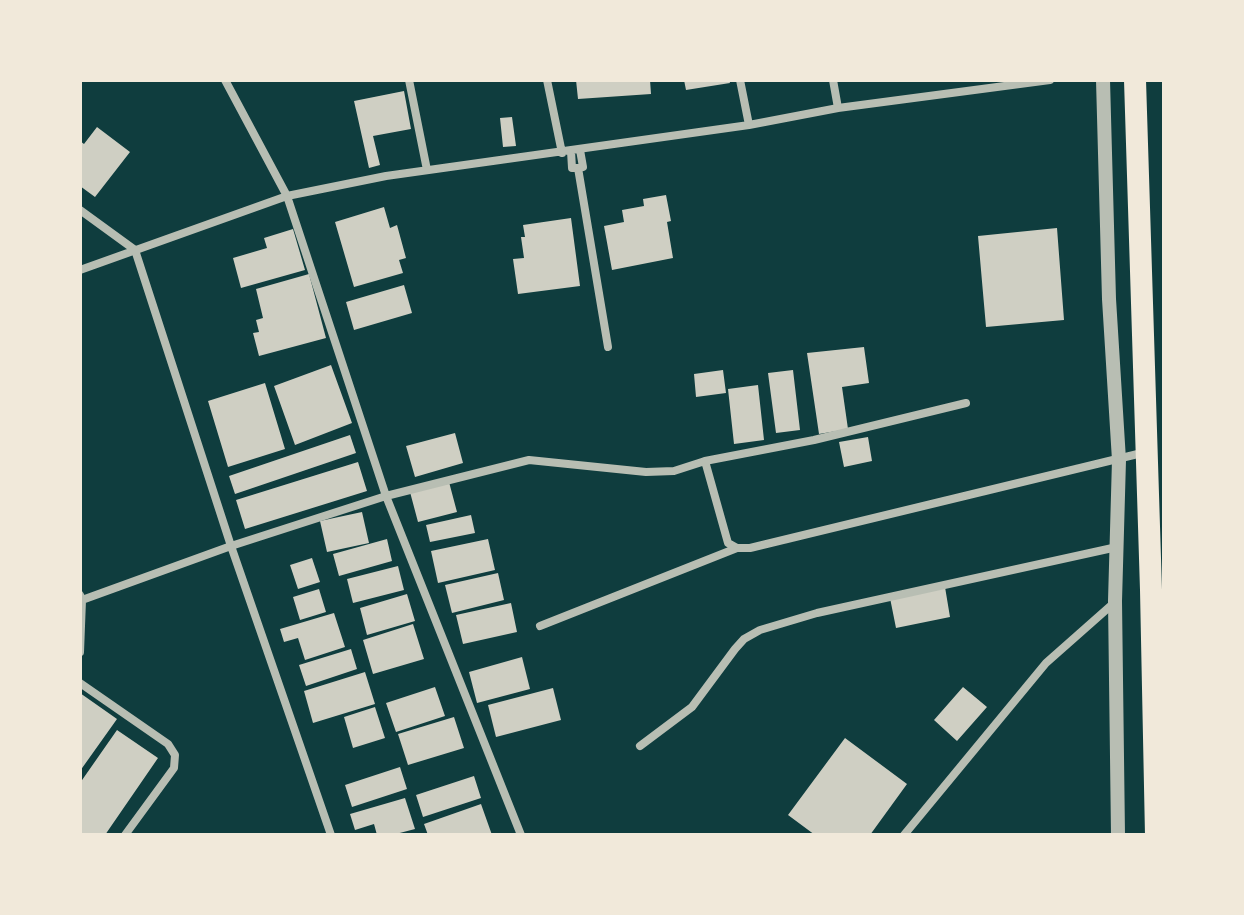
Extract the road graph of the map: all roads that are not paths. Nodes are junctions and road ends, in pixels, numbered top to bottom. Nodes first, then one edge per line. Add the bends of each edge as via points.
1 (225, 80) edge
2 (409, 80) edge
3 (547, 80) edge
4 (740, 80) edge
5 (833, 80) edge
6 (1050, 80) edge
7 (1103, 80) edge
8 (1135, 80) edge
9 (838, 108) junction
10 (749, 125) junction
11 (571, 151) junction
12 (427, 170) junction
13 (287, 196) junction
14 (80, 210) edge
15 (135, 250) junction
16 (80, 270) edge
17 (608, 347) dead end
18 (966, 403) dead end
19 (1147, 451) junction
20 (1119, 460) junction
21 (705, 461) junction
22 (386, 496) junction
23 (231, 546) junction
24 (1117, 547) junction
25 (737, 548) junction
26 (81, 597) edge
27 (1115, 601) junction
28 (540, 626) dead end
29 (80, 652) edge
30 (80, 683) edge
31 (640, 746) dead end
32 (125, 835) edge
33 (331, 835) edge
34 (521, 835) edge
35 (904, 835) edge
36 (1118, 835) edge
37 (1156, 835) edge

1 - 13 street
2 - 12 street
3 - 11 street
4 - 10 street
5 - 9 street
6 - 9 street
7 - 20 street
8 - 19 highway
9 - 10 street
10 - 11 street
11 - 12 street
11 - 17 street via 583,167 578,168
12 - 13 street
13 - 15 street
13 - 22 street
14 - 15 street
15 - 16 street
15 - 23 street
18 - 21 street
19 - 20 street
19 - 37 highway
20 - 24 street
20 - 25 street
21 - 22 street via 674,471 646,472 529,460
21 - 25 street via 724,533
22 - 23 street
22 - 34 street
23 - 26 street
23 - 33 street
24 - 27 street
24 - 31 street via 760,630 735,649 692,707
25 - 28 street
26 - 29 street
27 - 35 street via 1046,663
27 - 36 street
30 - 32 street via 168,744 175,755 174,768

